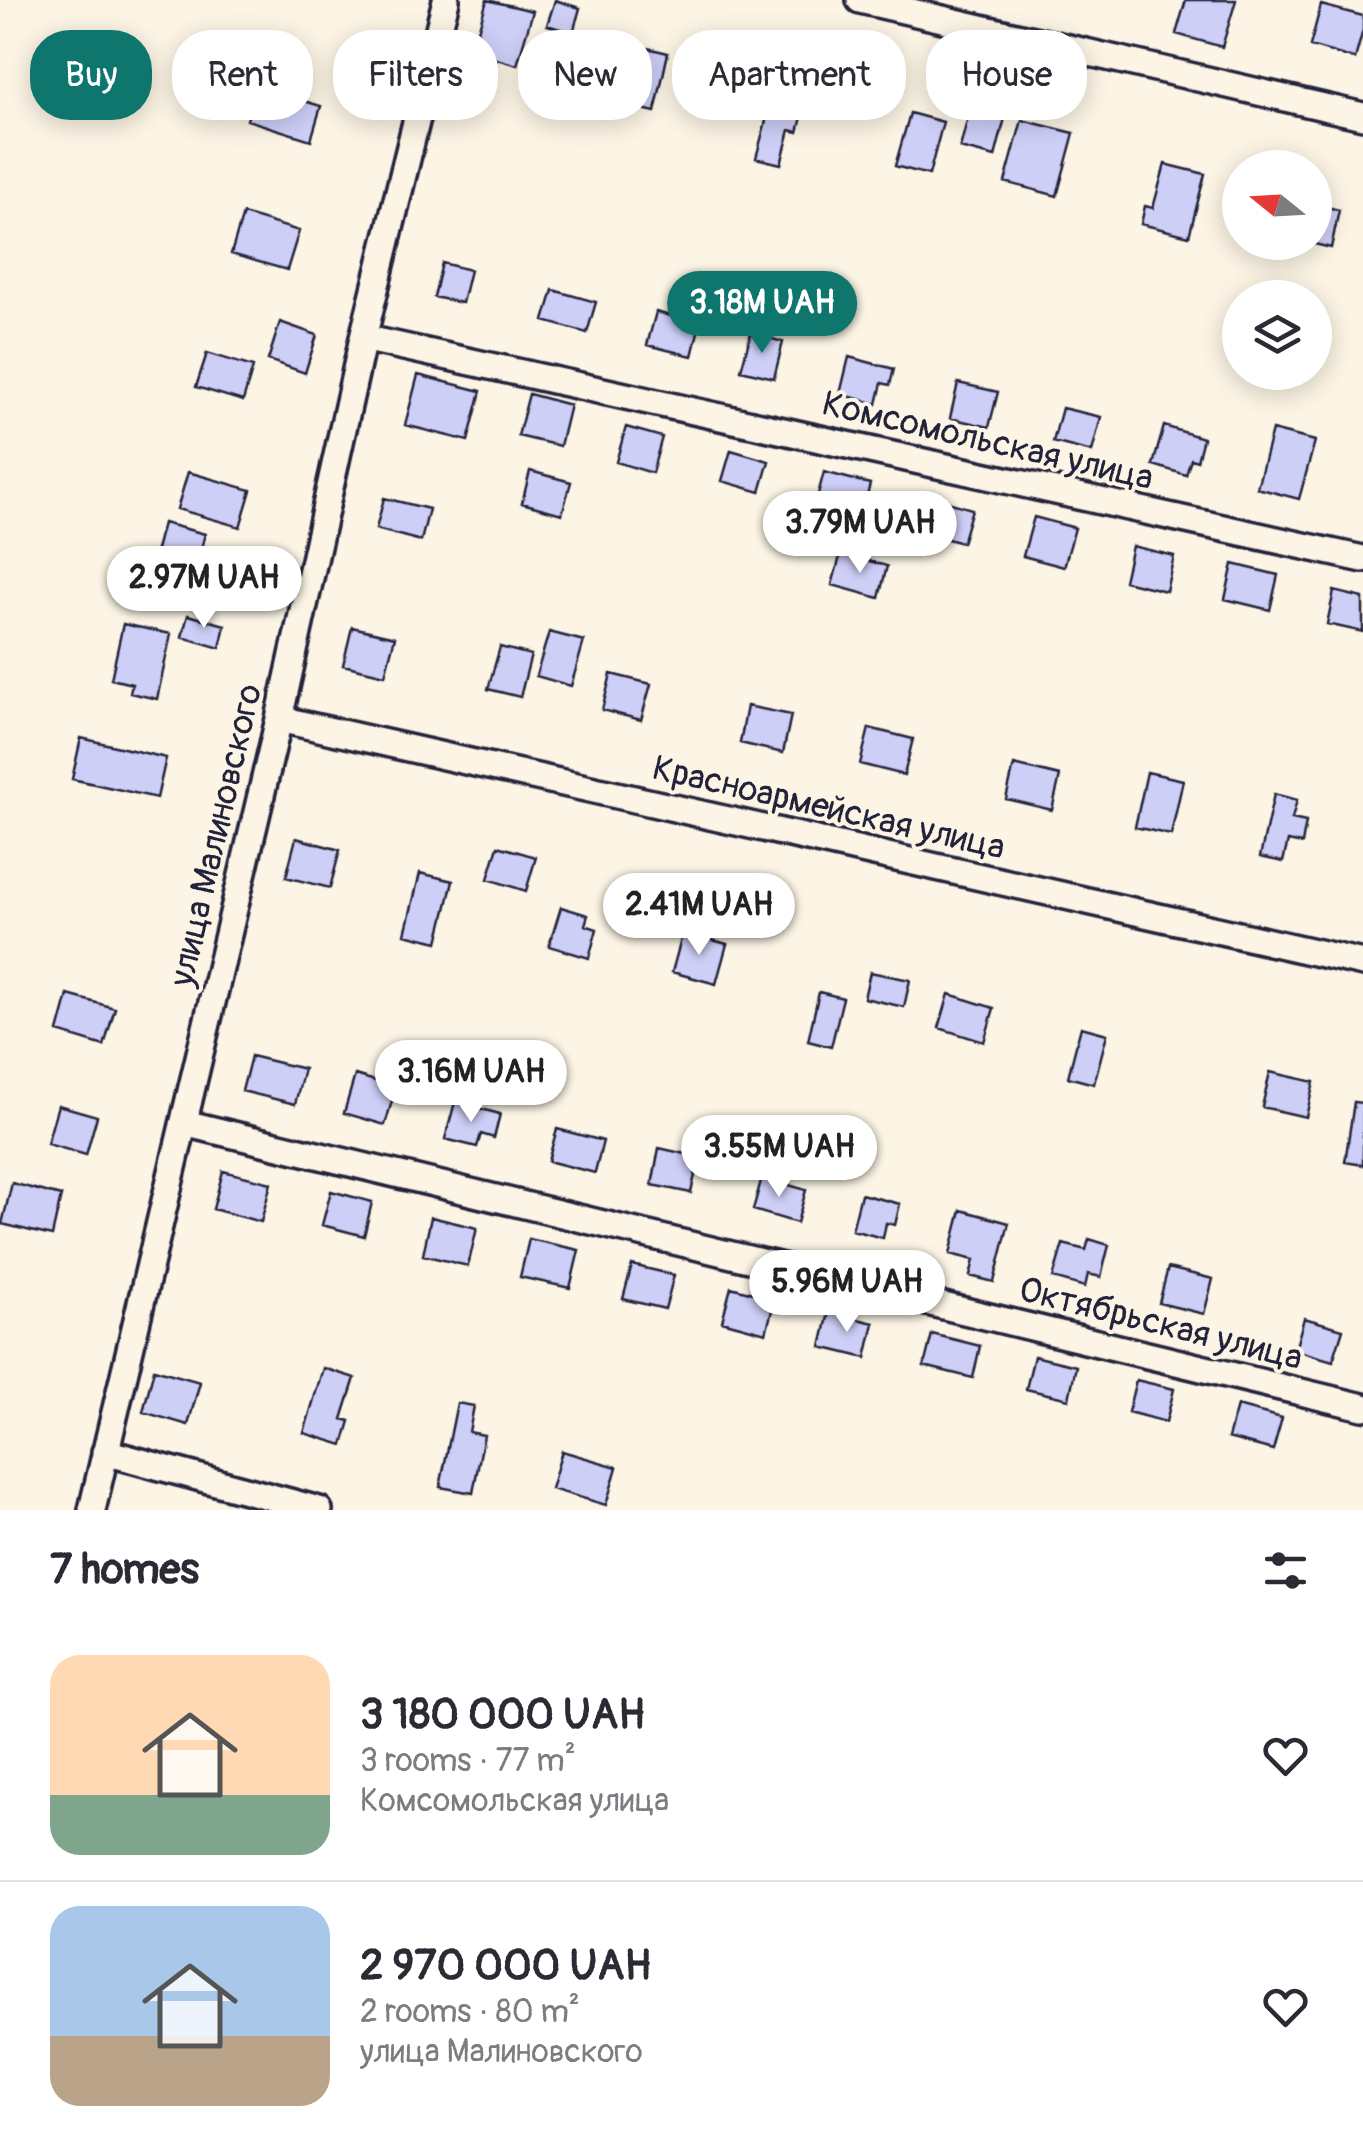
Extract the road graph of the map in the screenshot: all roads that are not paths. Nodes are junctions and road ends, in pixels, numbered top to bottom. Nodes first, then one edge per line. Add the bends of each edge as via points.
1 (446, 0) edge
2 (860, 0) edge
3 (1363, 116) edge
4 (364, 338) junction
5 (1363, 559) edge
6 (279, 719) junction
7 (1363, 963) edge
8 (184, 1122) junction
9 (1363, 1408) edge
10 (105, 1452) junction
11 (92, 1510) edge
12 (319, 1510) edge

1 - 4 street, улица Малиновского
2 - 3 street
4 - 5 street, Комсомольская улица
4 - 6 street, улица Малиновского
6 - 7 street, Красноармейская улица
6 - 8 street, улица Малиновского
8 - 9 street, Октябрьская улица
8 - 10 street, улица Малиновского
10 - 11 street, улица Малиновского
10 - 12 street

